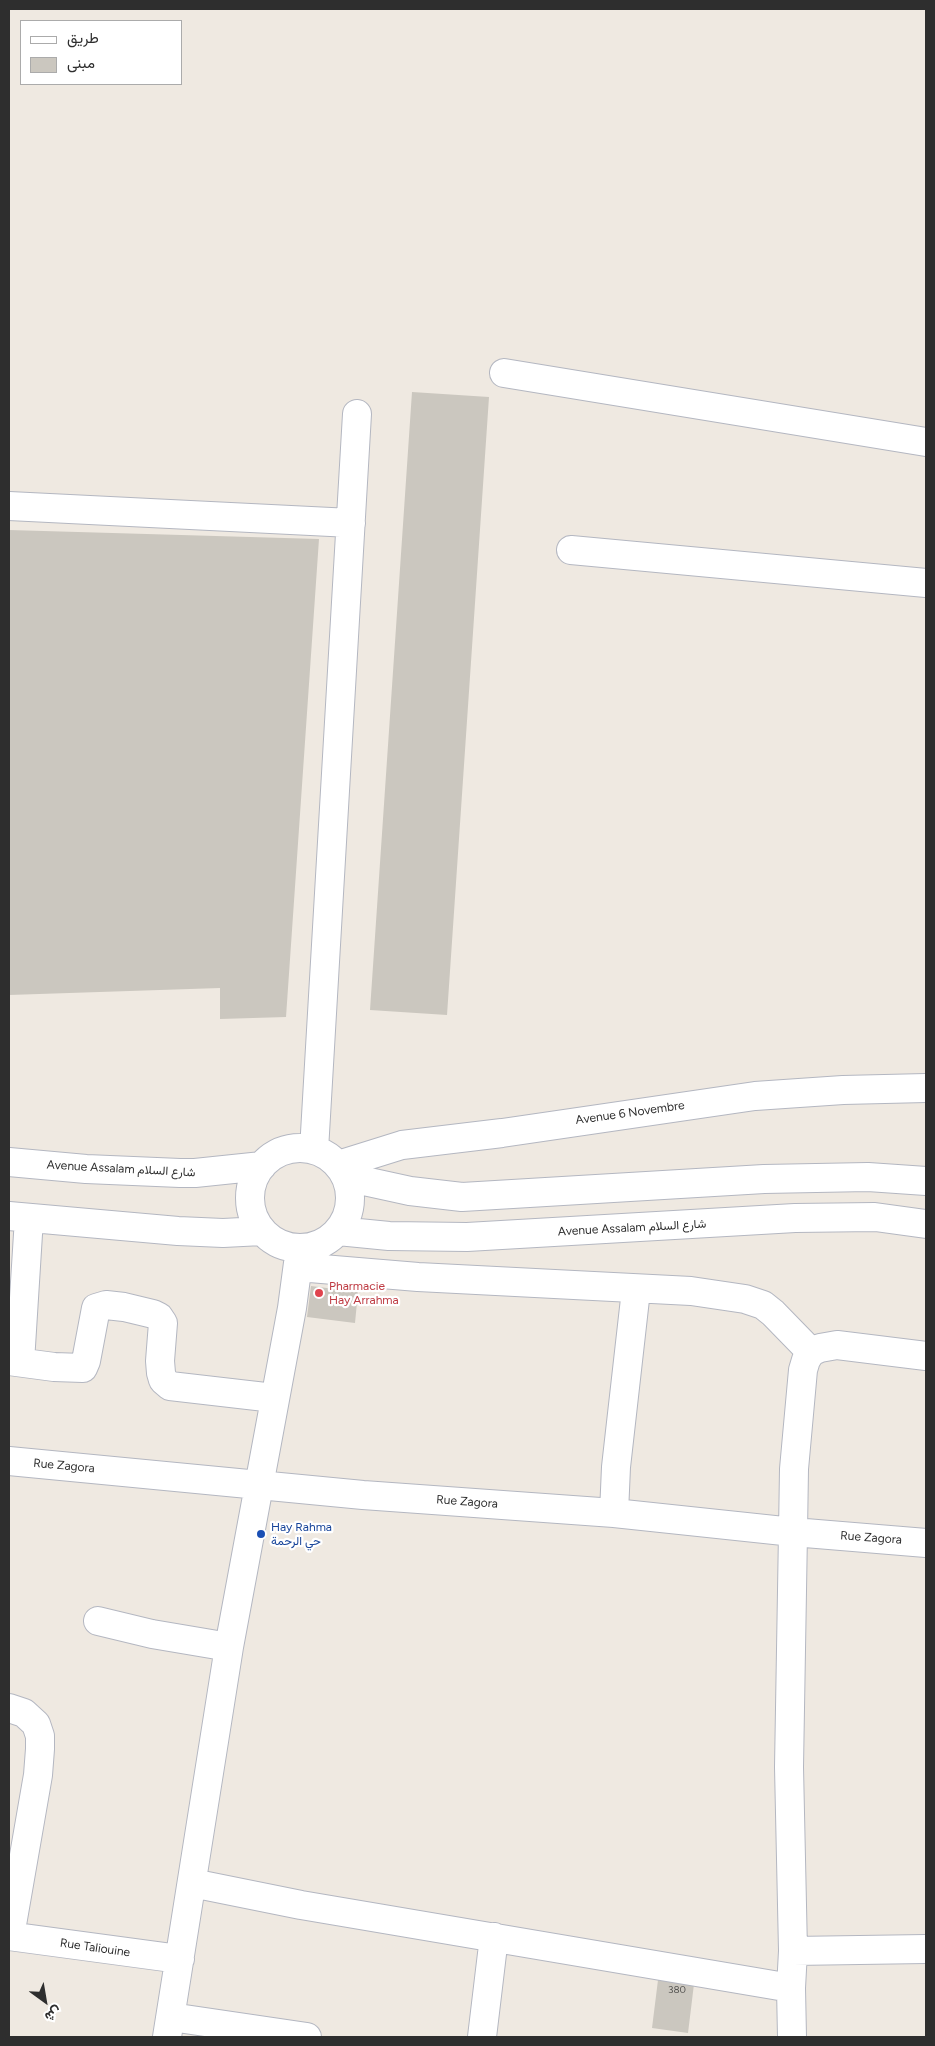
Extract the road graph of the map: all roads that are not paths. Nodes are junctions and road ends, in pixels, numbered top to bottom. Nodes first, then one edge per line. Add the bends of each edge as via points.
1 (504, 373) dead end
2 (357, 414) dead end
3 (926, 442) edge
4 (9, 506) edge
5 (351, 523) junction
6 (571, 550) dead end
7 (926, 583) edge
8 (926, 1088) edge
9 (423, 1142) junction
10 (314, 1150) junction
11 (9, 1162) edge
12 (262, 1166) junction
13 (342, 1171) junction
14 (926, 1181) edge
15 (426, 1193) junction
16 (19, 1217) edge
17 (926, 1224) edge
18 (338, 1231) junction
19 (262, 1232) junction
20 (299, 1258) junction
21 (636, 1290) junction
22 (811, 1352) junction
23 (926, 1356) edge
24 (14, 1361) edge
25 (274, 1398) junction
26 (9, 1461) edge
27 (259, 1485) junction
28 (614, 1513) junction
29 (793, 1532) junction
30 (926, 1543) edge
31 (98, 1621) dead end
32 (228, 1647) junction
33 (9, 1708) edge
34 (192, 1883) junction
35 (9, 1936) edge
36 (494, 1937) junction
37 (926, 1949) edge
38 (793, 1951) junction
39 (180, 1959) junction
40 (791, 1988) junction
41 (169, 2027) edge
42 (307, 2037) edge
43 (482, 2037) edge
44 (792, 2037) edge

1 - 3 street
2 - 5 street
4 - 5 street
5 - 10 street
6 - 7 street
8 - 9 street, Avenue 6 Novembre via 755,1096
9 - 13 street, Avenue 6 Novembre via 375,1152
9 - 15 street via 402,1153 398,1165 408,1182
10 - 12 street via 286,1150 272,1156
10 - 13 street via 327,1156
11 - 12 street, Avenue Assalam شارع السلام via 194,1174
12 - 19 street via 250,1192 253,1212
13 - 15 street
13 - 18 street via 350,1190 350,1205
14 - 15 street via 868,1177 764,1179 462,1197
16 - 19 street via 196,1232
16 - 24 street
17 - 18 street, Avenue Assalam شارع السلام via 875,1217 795,1218 467,1238
18 - 20 street
19 - 20 street
20 - 21 street via 418,1277
20 - 25 street
21 - 22 street via 691,1291 745,1298 773,1313
21 - 28 street via 616,1467
22 - 23 street via 837,1345
22 - 29 street via 803,1370 794,1469
24 - 25 street via 82,1368 96,1308 106,1305 124,1307 153,1314 163,1323 161,1373 170,1386
25 - 27 street
26 - 27 street, Rue Zagora
27 - 28 street, Rue Zagora
27 - 32 street
28 - 29 street, Rue Zagora
29 - 30 street, Rue Zagora
29 - 38 street via 789,1767
31 - 32 street
32 - 34 street
33 - 35 street via 24,1713 36,1724 40,1749
34 - 36 street
34 - 39 street
35 - 39 street, Rue Taliouine
36 - 40 street
36 - 43 street
37 - 38 street
38 - 40 street
39 - 41 street
40 - 44 street
41 - 42 street

